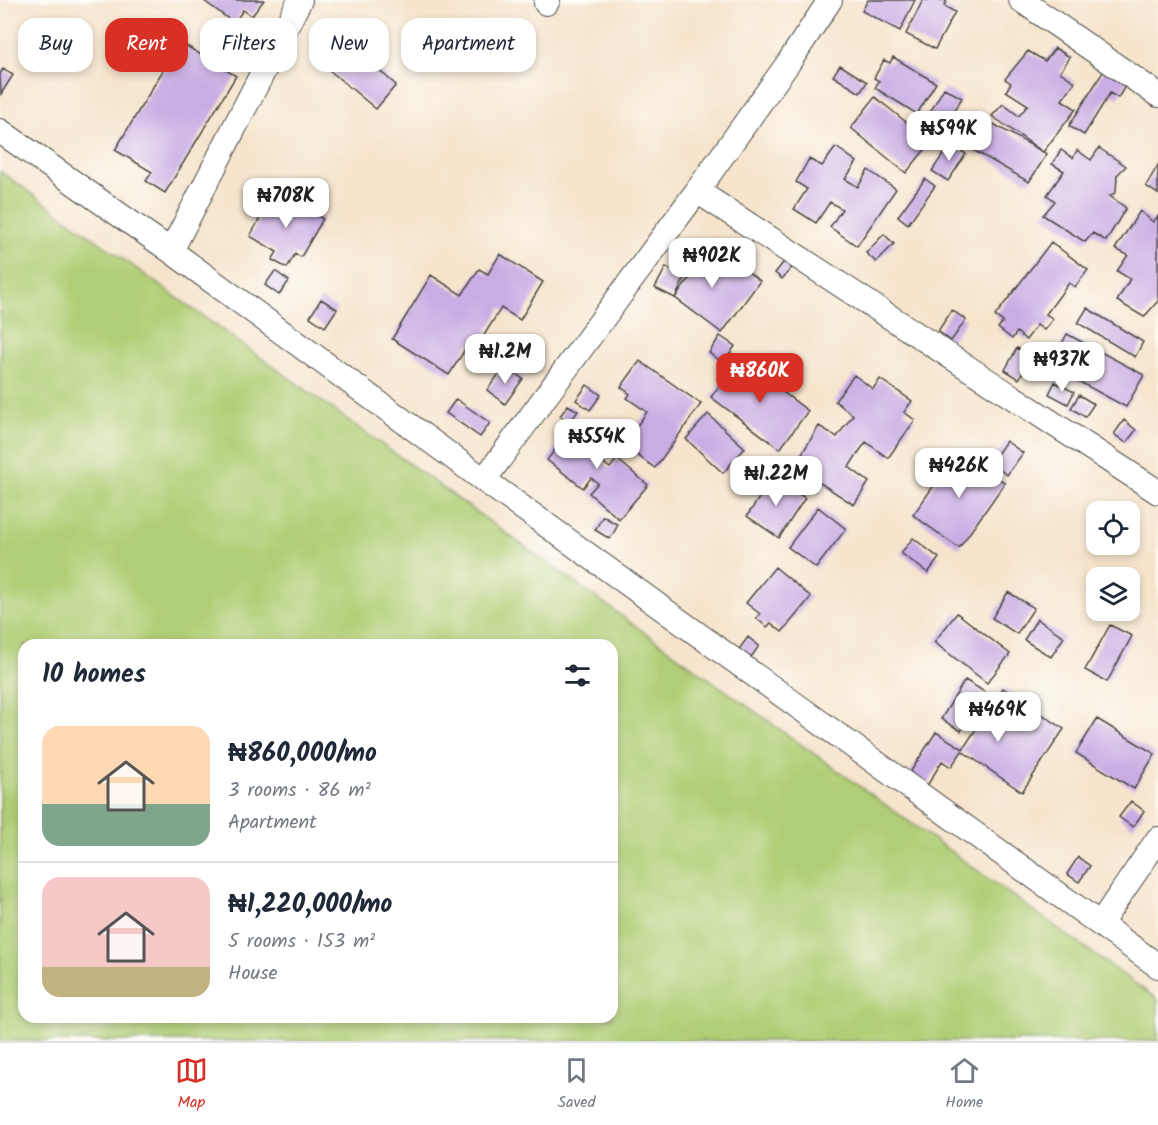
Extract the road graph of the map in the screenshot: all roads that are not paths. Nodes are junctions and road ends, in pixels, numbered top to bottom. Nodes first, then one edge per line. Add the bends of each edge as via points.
1 (300, 0) edge
2 (830, 0) edge
3 (1021, 0) edge
4 (1158, 95) edge
5 (0, 131) edge
6 (697, 191) junction
7 (171, 251) junction
8 (484, 480) junction
9 (1158, 492) edge
10 (1158, 839) edge
11 (1100, 924) junction
12 (1158, 966) edge

1 - 7 street
2 - 6 street
3 - 4 street
5 - 7 street
6 - 8 street
6 - 9 street
7 - 8 street
8 - 11 street
10 - 11 street
11 - 12 street

